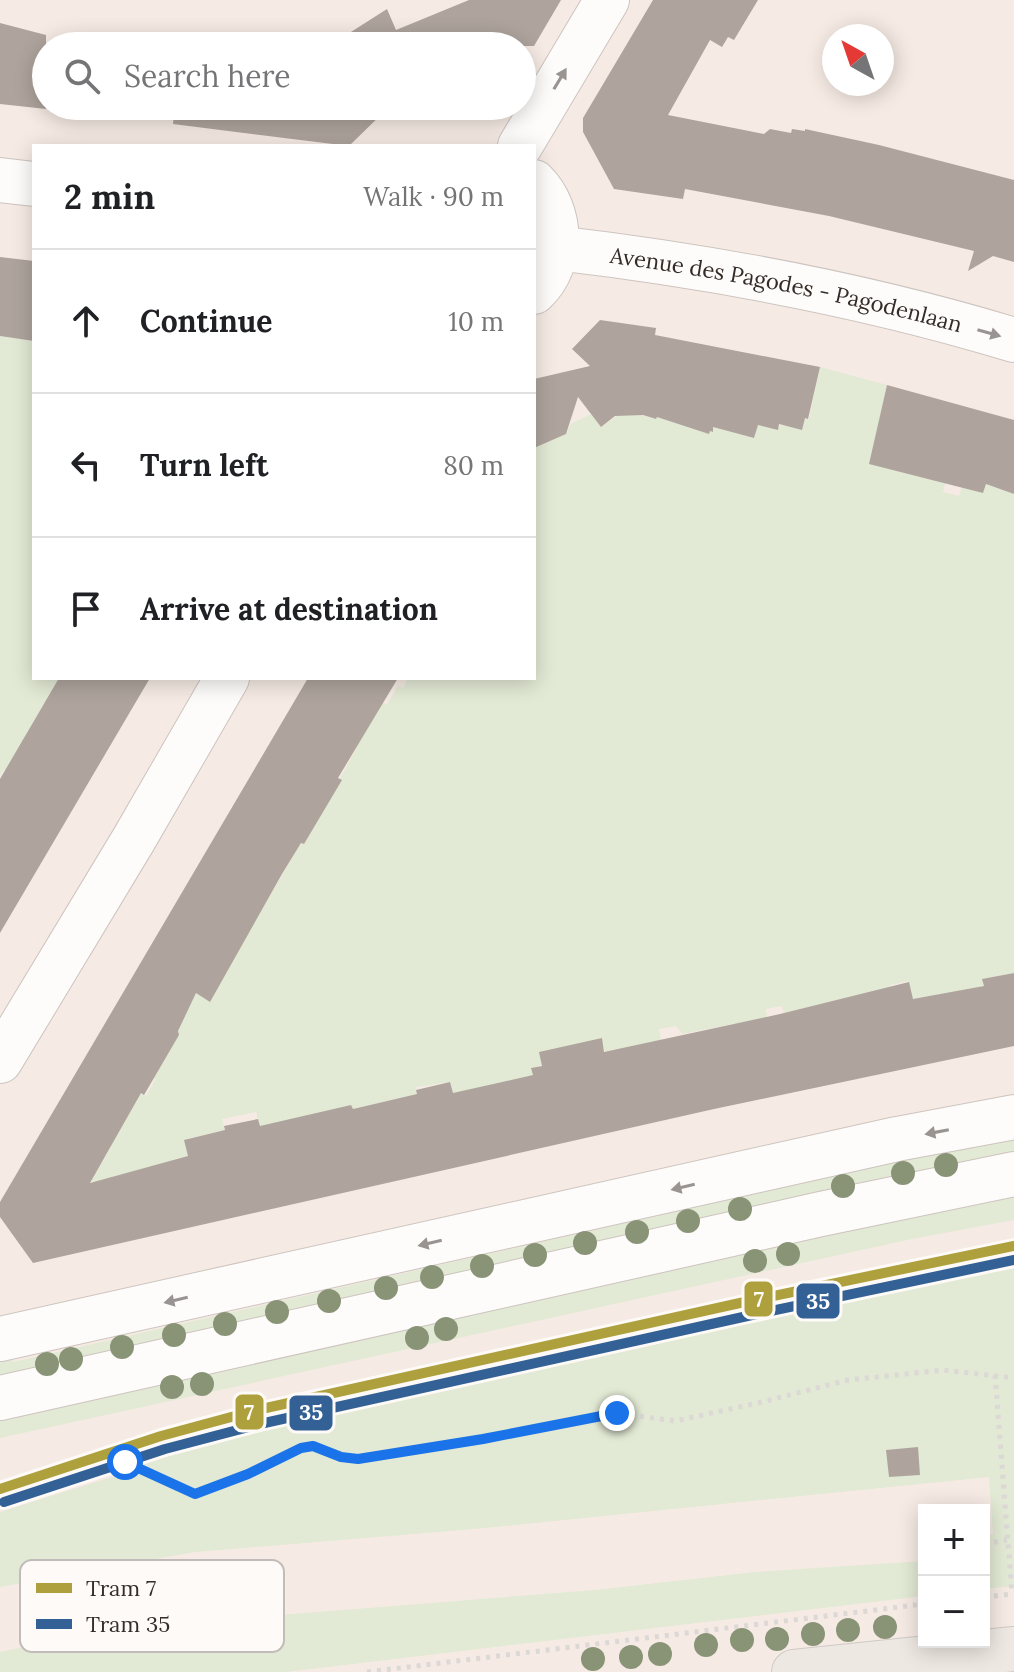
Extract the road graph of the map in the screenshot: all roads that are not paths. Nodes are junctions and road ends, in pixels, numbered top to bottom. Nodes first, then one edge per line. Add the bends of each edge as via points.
1 (607, 0) edge
2 (536, 119) edge
3 (535, 120) edge
4 (521, 144) edge
5 (0, 180) edge
6 (32, 184) edge
7 (536, 185) edge
8 (556, 248) junction
9 (536, 289) edge
10 (1014, 340) edge
11 (226, 680) edge
12 (0, 1061) edge
13 (1014, 1117) edge
14 (1014, 1174) edge
15 (0, 1339) edge
16 (0, 1398) edge
17 (1014, 1649) edge
18 (794, 1672) edge

2 -> 1 street
4 -> 3 street
5 - 6 street
7 - 8 street via 552,207
8 - 9 street via 551,269
8 -> 10 street, Avenue des Pagodes - Pagodenlaan via 787,284
11 - 12 street
13 -> 15 street
14 - 16 street
17 - 18 main road

